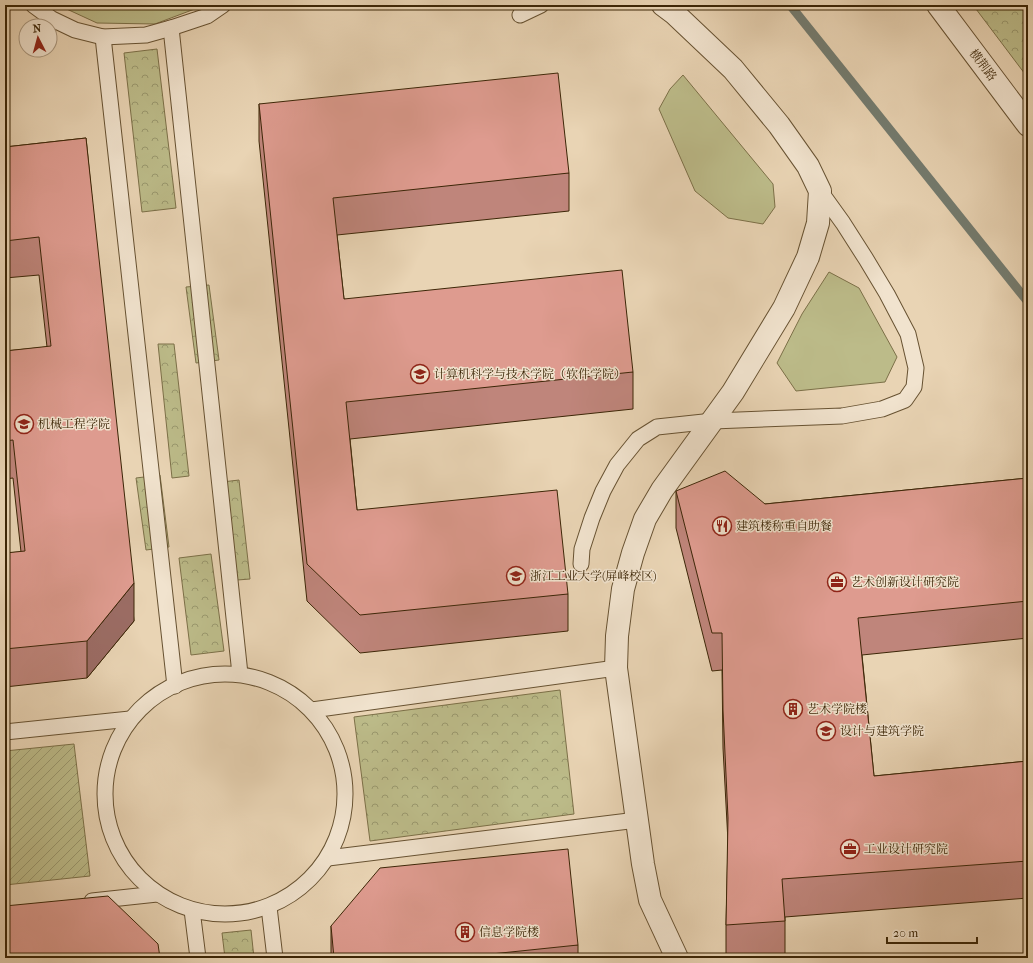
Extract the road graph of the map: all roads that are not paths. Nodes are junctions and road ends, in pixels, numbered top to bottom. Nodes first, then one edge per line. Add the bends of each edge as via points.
1 (33, 5) edge
2 (223, 5) edge
3 (541, 5) edge
4 (663, 5) edge
5 (938, 5) edge
6 (520, 15) dead end
7 (171, 28) junction
8 (103, 37) junction
9 (1028, 125) edge
10 (820, 191) junction
11 (713, 421) junction
12 (581, 564) dead end
13 (616, 668) junction
14 (240, 674) junction
15 (175, 686) junction
16 (312, 710) junction
17 (130, 719) junction
18 (5, 732) edge
19 (637, 820) junction
20 (328, 858) junction
21 (157, 894) junction
22 (81, 902) edge
23 (269, 907) junction
24 (192, 910) junction
25 (198, 958) edge
26 (275, 958) edge
27 (677, 958) edge

1 - 8 lane via 52,19 75,30
2 - 7 lane via 207,16
3 - 6 lane
4 - 10 street via 733,69 792,143 808,166
5 - 9 street, 横荆路
7 - 8 lane via 146,35
7 - 14 lane
8 - 15 lane
10 - 11 street via 818,223 805,264 780,314
10 - 11 lane via 866,259 908,334 916,368 914,387 905,400 882,409 842,416
11 - 12 lane via 657,427 638,439 617,465 603,491 582,549
11 - 13 street via 662,490 645,519 623,589
13 - 16 lane
13 - 19 street
14 - 15 lane via 199,676
14 - 16 lane via 279,686
15 - 17 lane via 160,692
16 - 20 lane via 335,744 346,783 343,822
17 - 18 lane
17 - 21 lane via 110,755 105,805 110,834 129,868
19 - 20 lane
19 - 27 street via 650,900
20 - 23 lane via 303,887
21 - 22 lane
21 - 24 lane
23 - 24 lane via 231,915
23 - 26 lane
24 - 25 lane

